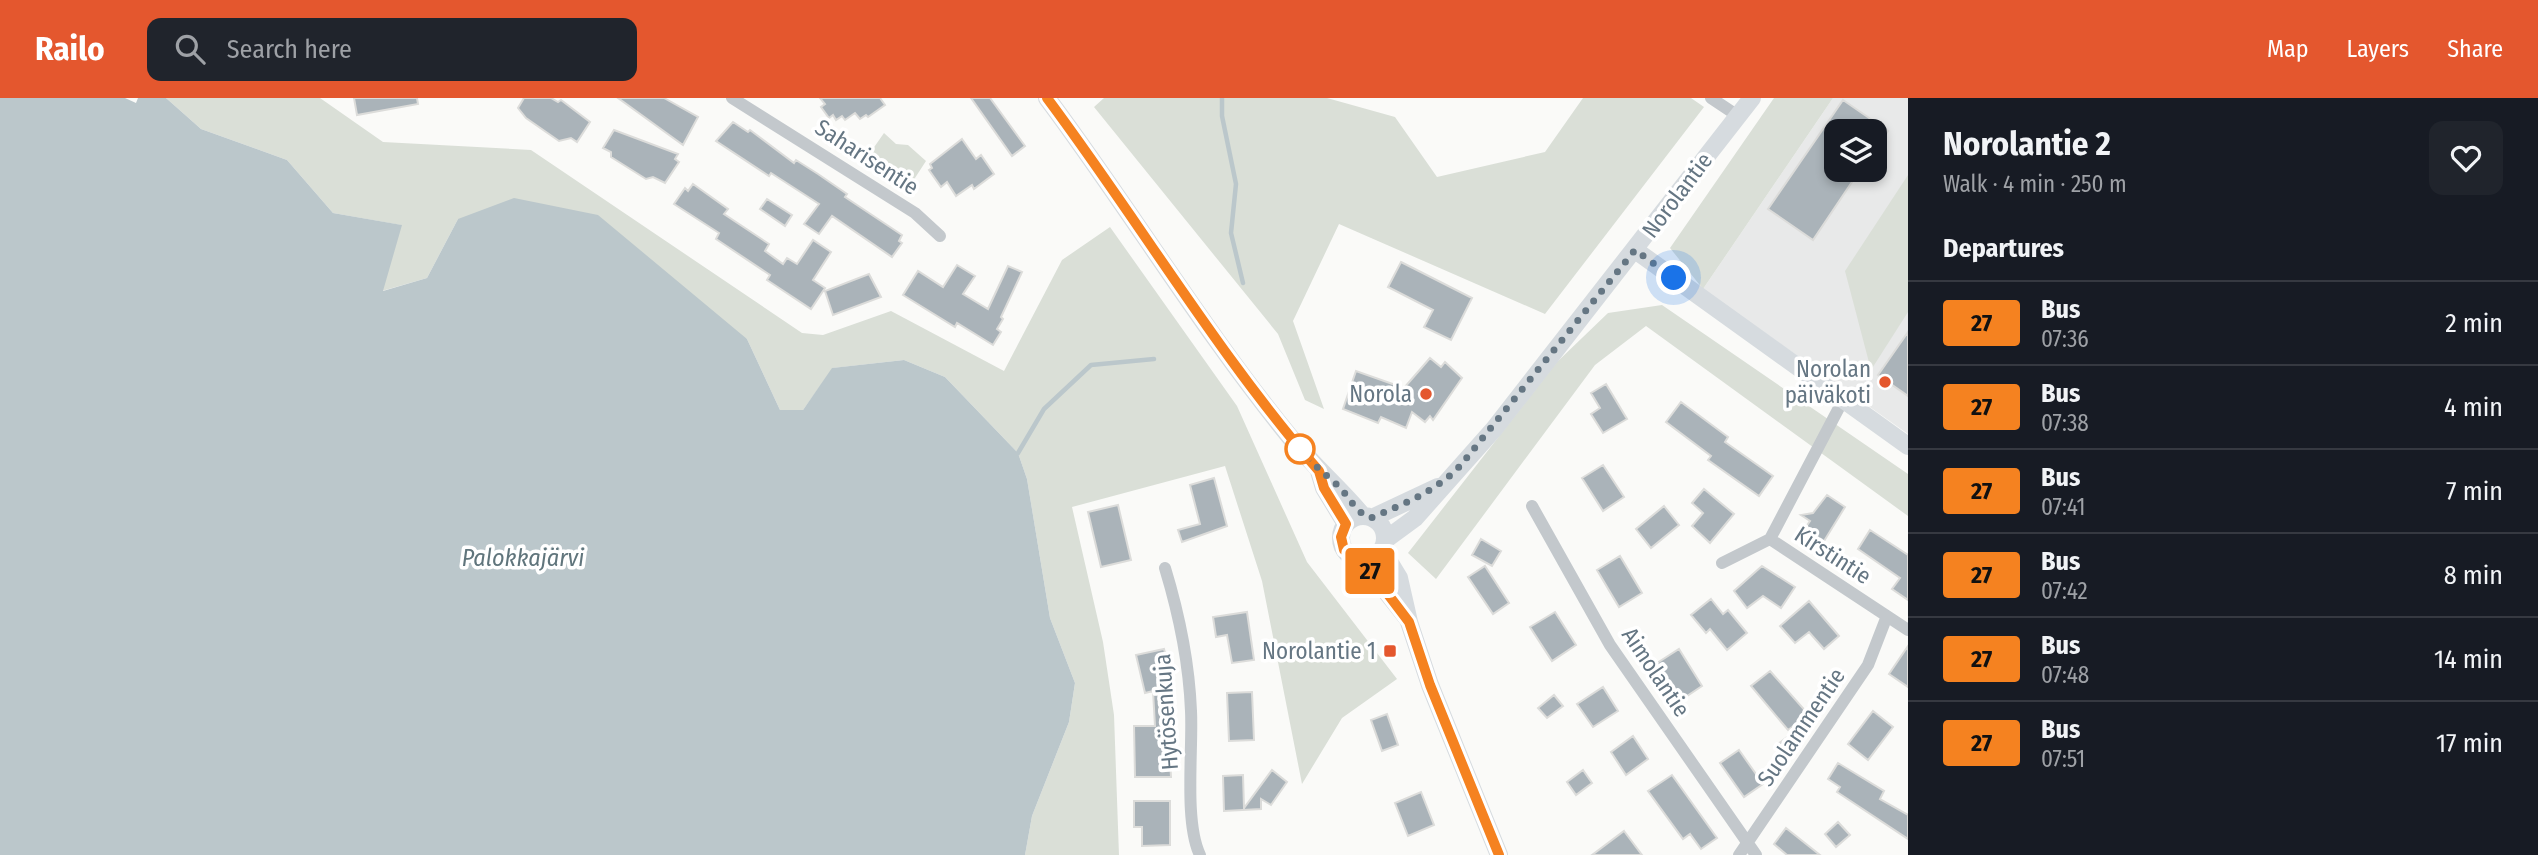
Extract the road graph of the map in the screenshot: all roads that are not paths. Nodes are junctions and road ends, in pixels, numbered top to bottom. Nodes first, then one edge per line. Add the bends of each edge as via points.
1 (732, 98) edge
2 (1047, 98) edge
3 (1711, 98) edge
4 (1752, 98) edge
5 (1738, 116) junction
6 (940, 236) dead end
7 (1635, 250) junction
8 (1842, 402) junction
9 (1908, 446) edge
10 (1319, 471) junction
11 (1441, 485) junction
12 (1532, 506) dead end
13 (1367, 516) junction
14 (1346, 524) junction
15 (1770, 539) junction
16 (1383, 545) junction
17 (1362, 560) junction
18 (1722, 563) dead end
19 (1165, 568) dead end
20 (1887, 616) junction
21 (1409, 622) junction
22 (1908, 630) edge
23 (1748, 843) junction
24 (1200, 855) edge
25 (1499, 855) edge
26 (1739, 855) edge
27 (1756, 855) edge

1 - 6 street, Saharisentie via 915,213
2 - 10 main road via 1248,383
3 - 5 street
4 - 5 main road, Norolantie
5 - 7 main road, Norolantie
7 - 8 main road
7 - 11 main road, Norolantie via 1494,429
8 - 9 main road
8 - 15 street, Kirstintie
10 - 13 main road
10 - 14 main road
11 - 13 main road, Norolantie
11 - 16 main road, Norolantie via 1415,518
12 - 23 street, Aimolantie via 1610,645
13 - 14 main road
13 - 16 main road via 1382,527
14 - 17 main road via 1341,537 1344,550
15 - 18 street, Kirstintie
15 - 20 street, Kirstintie
16 - 17 main road via 1375,557
16 - 21 main road via 1399,578
17 - 21 main road
19 - 24 street, Hytösenkuja via 1186,659 1193,827
20 - 22 street, Kirstintie
20 - 23 street, Suolammentie via 1868,665
21 - 25 main road
23 - 26 street, Suolammentie
23 - 27 street, Aimolantie

